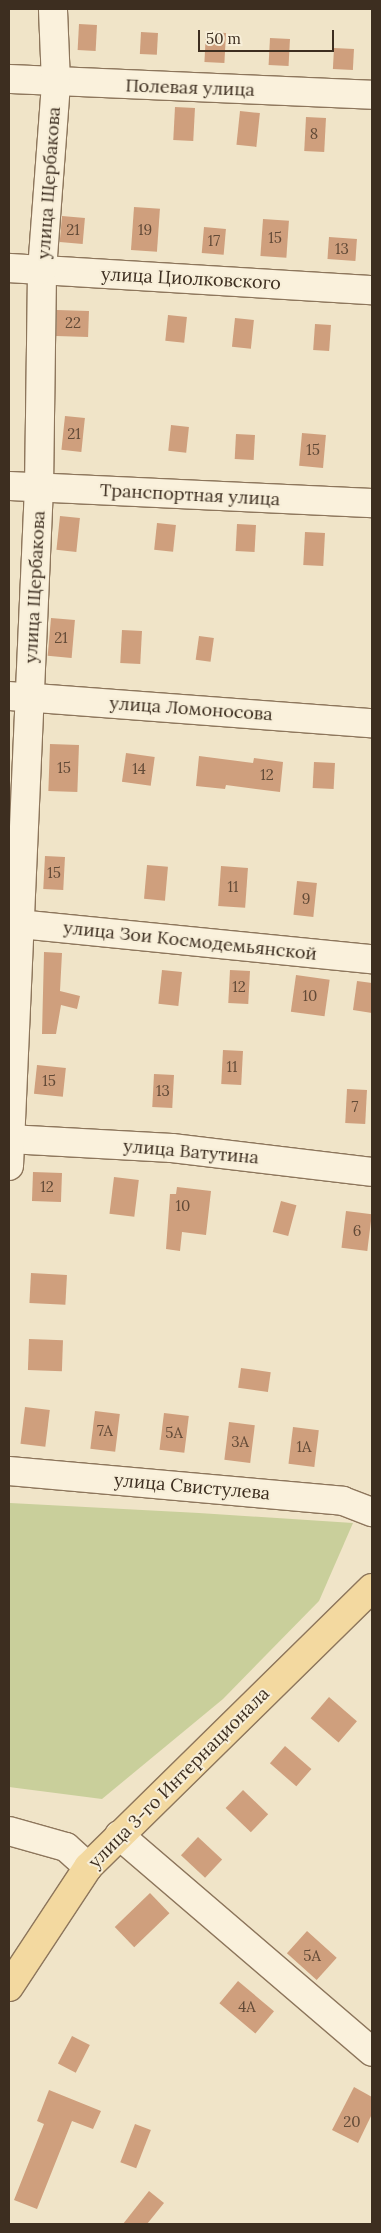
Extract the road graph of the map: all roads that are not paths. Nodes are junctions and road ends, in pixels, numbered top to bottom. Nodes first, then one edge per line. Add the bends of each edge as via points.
1 (53, 9) edge
2 (9, 79) edge
3 (56, 82) junction
4 (372, 95) edge
5 (9, 268) edge
6 (42, 270) junction
7 (372, 290) edge
8 (9, 486) edge
9 (39, 488) junction
10 (372, 503) edge
11 (19, 696) edge
12 (372, 723) edge
13 (14, 924) edge
14 (372, 959) edge
15 (10, 1139) edge
16 (9, 1166) edge
17 (372, 1172) edge
18 (9, 1471) edge
19 (372, 1512) edge
20 (372, 1588) edge
21 (9, 1831) edge
22 (120, 1835) junction
23 (88, 1867) junction
24 (9, 1987) edge
25 (372, 2052) edge

1 - 3 street, улица Щербакова
2 - 3 street, Полевая улица
3 - 4 street, Полевая улица
3 - 6 street, улица Щербакова
5 - 6 street, улица Циолковского
6 - 7 street, улица Циолковского
6 - 9 street, улица Щербакова
8 - 9 street, Транспортная улица
9 - 10 street, Транспортная улица
9 - 11 street, улица Щербакова
11 - 12 street, улица Ломоносова
11 - 13 street, улица Щербакова
13 - 14 street, улица Зои Космодемьянской
13 - 15 street, улица Щербакова
15 - 16 street, улица Щербакова
15 - 17 street, улица Ватутина via 172,1148
18 - 19 street, улица Свистулева via 343,1501
20 - 22 main road, улица 3-го Интернационала
21 - 23 street via 66,1847
22 - 23 main road, улица 3-го Интернационала
22 - 25 street
23 - 24 main road, улица 3-го Интернационала

